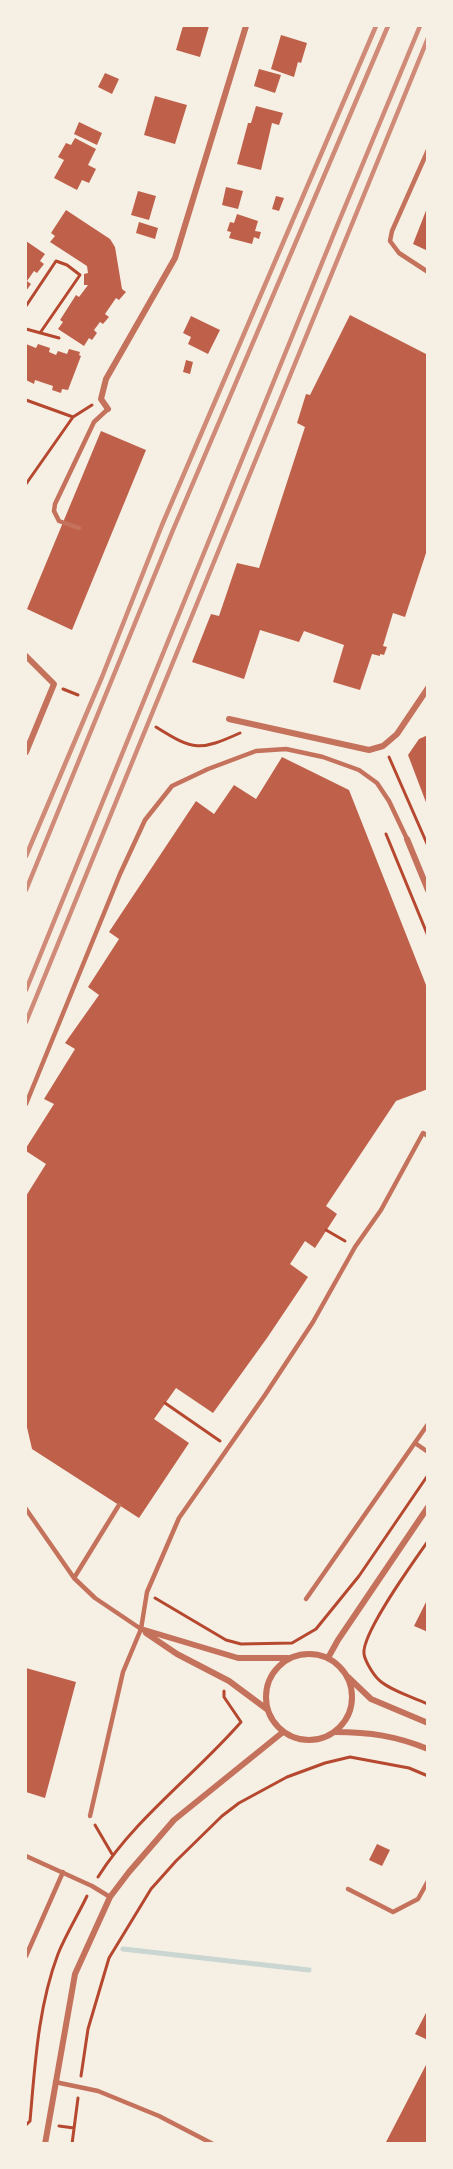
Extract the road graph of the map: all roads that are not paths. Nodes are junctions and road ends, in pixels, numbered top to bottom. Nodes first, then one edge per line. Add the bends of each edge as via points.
1 (246, 26) edge
2 (428, 150) edge
3 (428, 272) edge
4 (108, 409) joint
5 (79, 528) dead end
6 (26, 656) edge
7 (428, 688) edge
8 (229, 719) dead end
9 (26, 752) edge
10 (407, 839) joint
11 (428, 890) edge
12 (26, 1104) edge
13 (428, 1136) edge
14 (428, 1424) edge
15 (415, 1443) junction
16 (428, 1452) edge
17 (119, 1505) dead end
18 (428, 1508) edge
19 (26, 1509) edge
20 (74, 1578) junction
21 (306, 1599) dead end
22 (141, 1629) junction
23 (288, 1658) junction
24 (328, 1658) junction
25 (348, 1677) junction
26 (268, 1710) junction
27 (428, 1723) edge
28 (283, 1732) junction
29 (334, 1732) junction
30 (428, 1749) edge
31 (90, 1816) road end
32 (26, 1856) edge
33 (63, 1872) junction
34 (428, 1881) edge
35 (348, 1889) dead end
36 (111, 1898) junction
37 (28, 1944) edge
38 (26, 1956) edge
39 (56, 2082) junction
40 (45, 2144) edge
41 (213, 2144) edge

1 - 4 street via 175,258 106,379 101,399
2 - 3 lane via 390,241 399,253
4 - 5 lane via 94,422 55,504 59,520
6 - 9 street via 54,684
7 - 8 street via 397,734 383,746 369,750
10 - 11 street
10 - 12 lane via 377,783 359,770 323,757 286,749 256,751 172,786 145,820 124,863
13 - 22 lane via 423,1133 313,1322 178,1518 147,1592
14 - 15 lane
15 - 16 lane
15 - 21 lane
17 - 20 lane
18 - 24 street
19 - 20 lane
20 - 22 lane via 95,1598
22 - 23 street via 238,1658
22 - 26 street via 177,1654 229,1681
22 - 31 lane via 123,1672
23 - 24 street via 316,1654
23 - 26 street via 274,1671 267,1685
24 - 25 street
25 - 27 street via 371,1699
25 - 29 street via 354,1695 351,1709
26 - 28 street
28 - 29 street via 308,1740
28 - 36 street via 174,1820
29 - 30 street via 399,1738
32 - 33 lane
33 - 36 lane
33 - 37 lane
34 - 35 lane via 418,1899 393,1912
36 - 39 street via 75,1974
37 - 38 lane
39 - 40 street
39 - 41 lane via 98,2091

